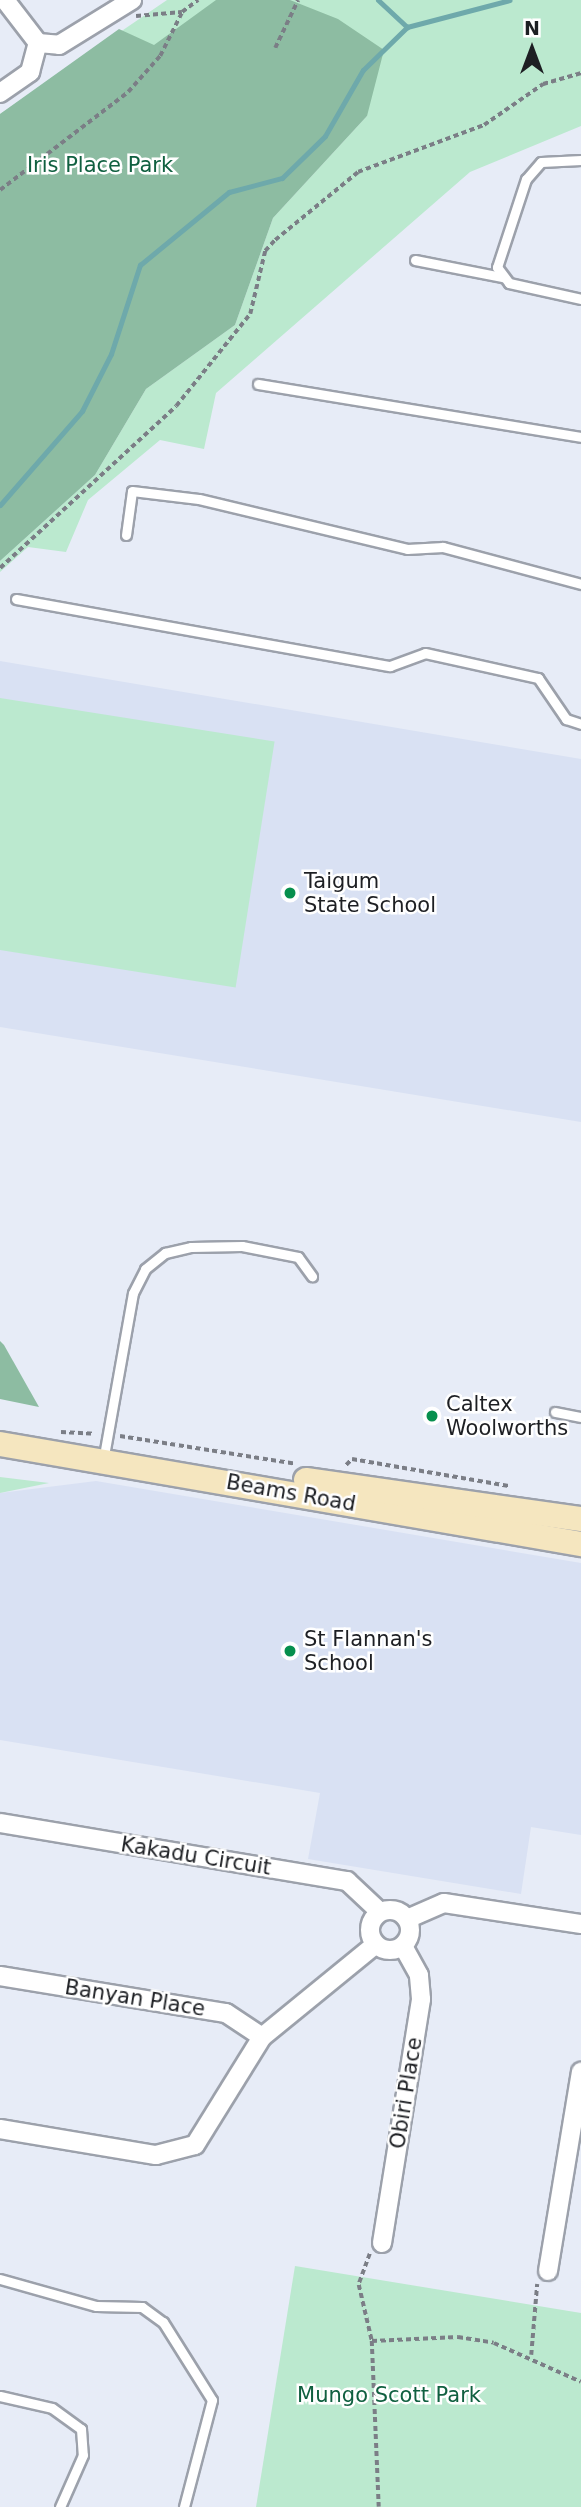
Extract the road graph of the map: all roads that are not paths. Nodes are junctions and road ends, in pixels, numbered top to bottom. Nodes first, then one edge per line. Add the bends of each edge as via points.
1 (5, 0) edge
2 (127, 4) edge
3 (38, 43) junction
4 (0, 93) edge
5 (581, 160) edge
6 (415, 260) dead end
7 (502, 277) junction
8 (581, 299) edge
9 (258, 384) dead end
10 (581, 437) edge
11 (125, 535) dead end
12 (581, 584) edge
13 (16, 599) dead end
14 (581, 724) edge
15 (312, 1276) dead end
16 (555, 1412) dead end
17 (581, 1417) edge
18 (0, 1437) edge
19 (106, 1443) junction
20 (0, 1444) edge
21 (581, 1519) edge
22 (581, 1544) edge
23 (0, 1823) edge
24 (380, 1912) junction
25 (407, 1919) junction
26 (581, 1924) edge
27 (375, 1945) junction
28 (402, 1946) junction
29 (0, 1976) edge
30 (262, 2038) junction
31 (581, 2072) edge
32 (0, 2129) edge
33 (382, 2244) road end
34 (548, 2272) road end
35 (0, 2279) edge
36 (0, 2396) edge
37 (60, 2507) edge
38 (184, 2507) edge

1 - 3 street
2 - 3 street via 59,46
3 - 4 street via 30,72
5 - 7 lane via 541,162 526,179 497,255
6 - 7 lane
7 - 8 lane
9 - 10 lane
11 - 12 lane via 132,491 199,499 407,548 443,547
13 - 14 lane via 390,666 425,653 538,678 566,719
15 - 19 lane via 298,1257 243,1246 191,1247 164,1253 145,1269 133,1293
16 - 17 lane
18 - 19 main road, Beams Road
19 - 21 main road, Beams Road
20 - 22 main road, Beams Road
23 - 24 street, Kakadu Circuit via 347,1881
24 - 25 street via 392,1909
24 - 27 street via 369,1927
25 - 26 street via 444,1903
25 - 28 street via 409,1936
27 - 28 street via 391,1951
27 - 30 street
28 - 33 street, Obiri Place via 419,1975 421,1999
29 - 30 street, Banyan Place via 226,2013
30 - 32 street via 239,2066 208,2132 176,2153
31 - 34 street
35 - 38 lane via 96,2306 142,2307 163,2322 212,2400
36 - 37 lane via 52,2409 81,2428 83,2455

